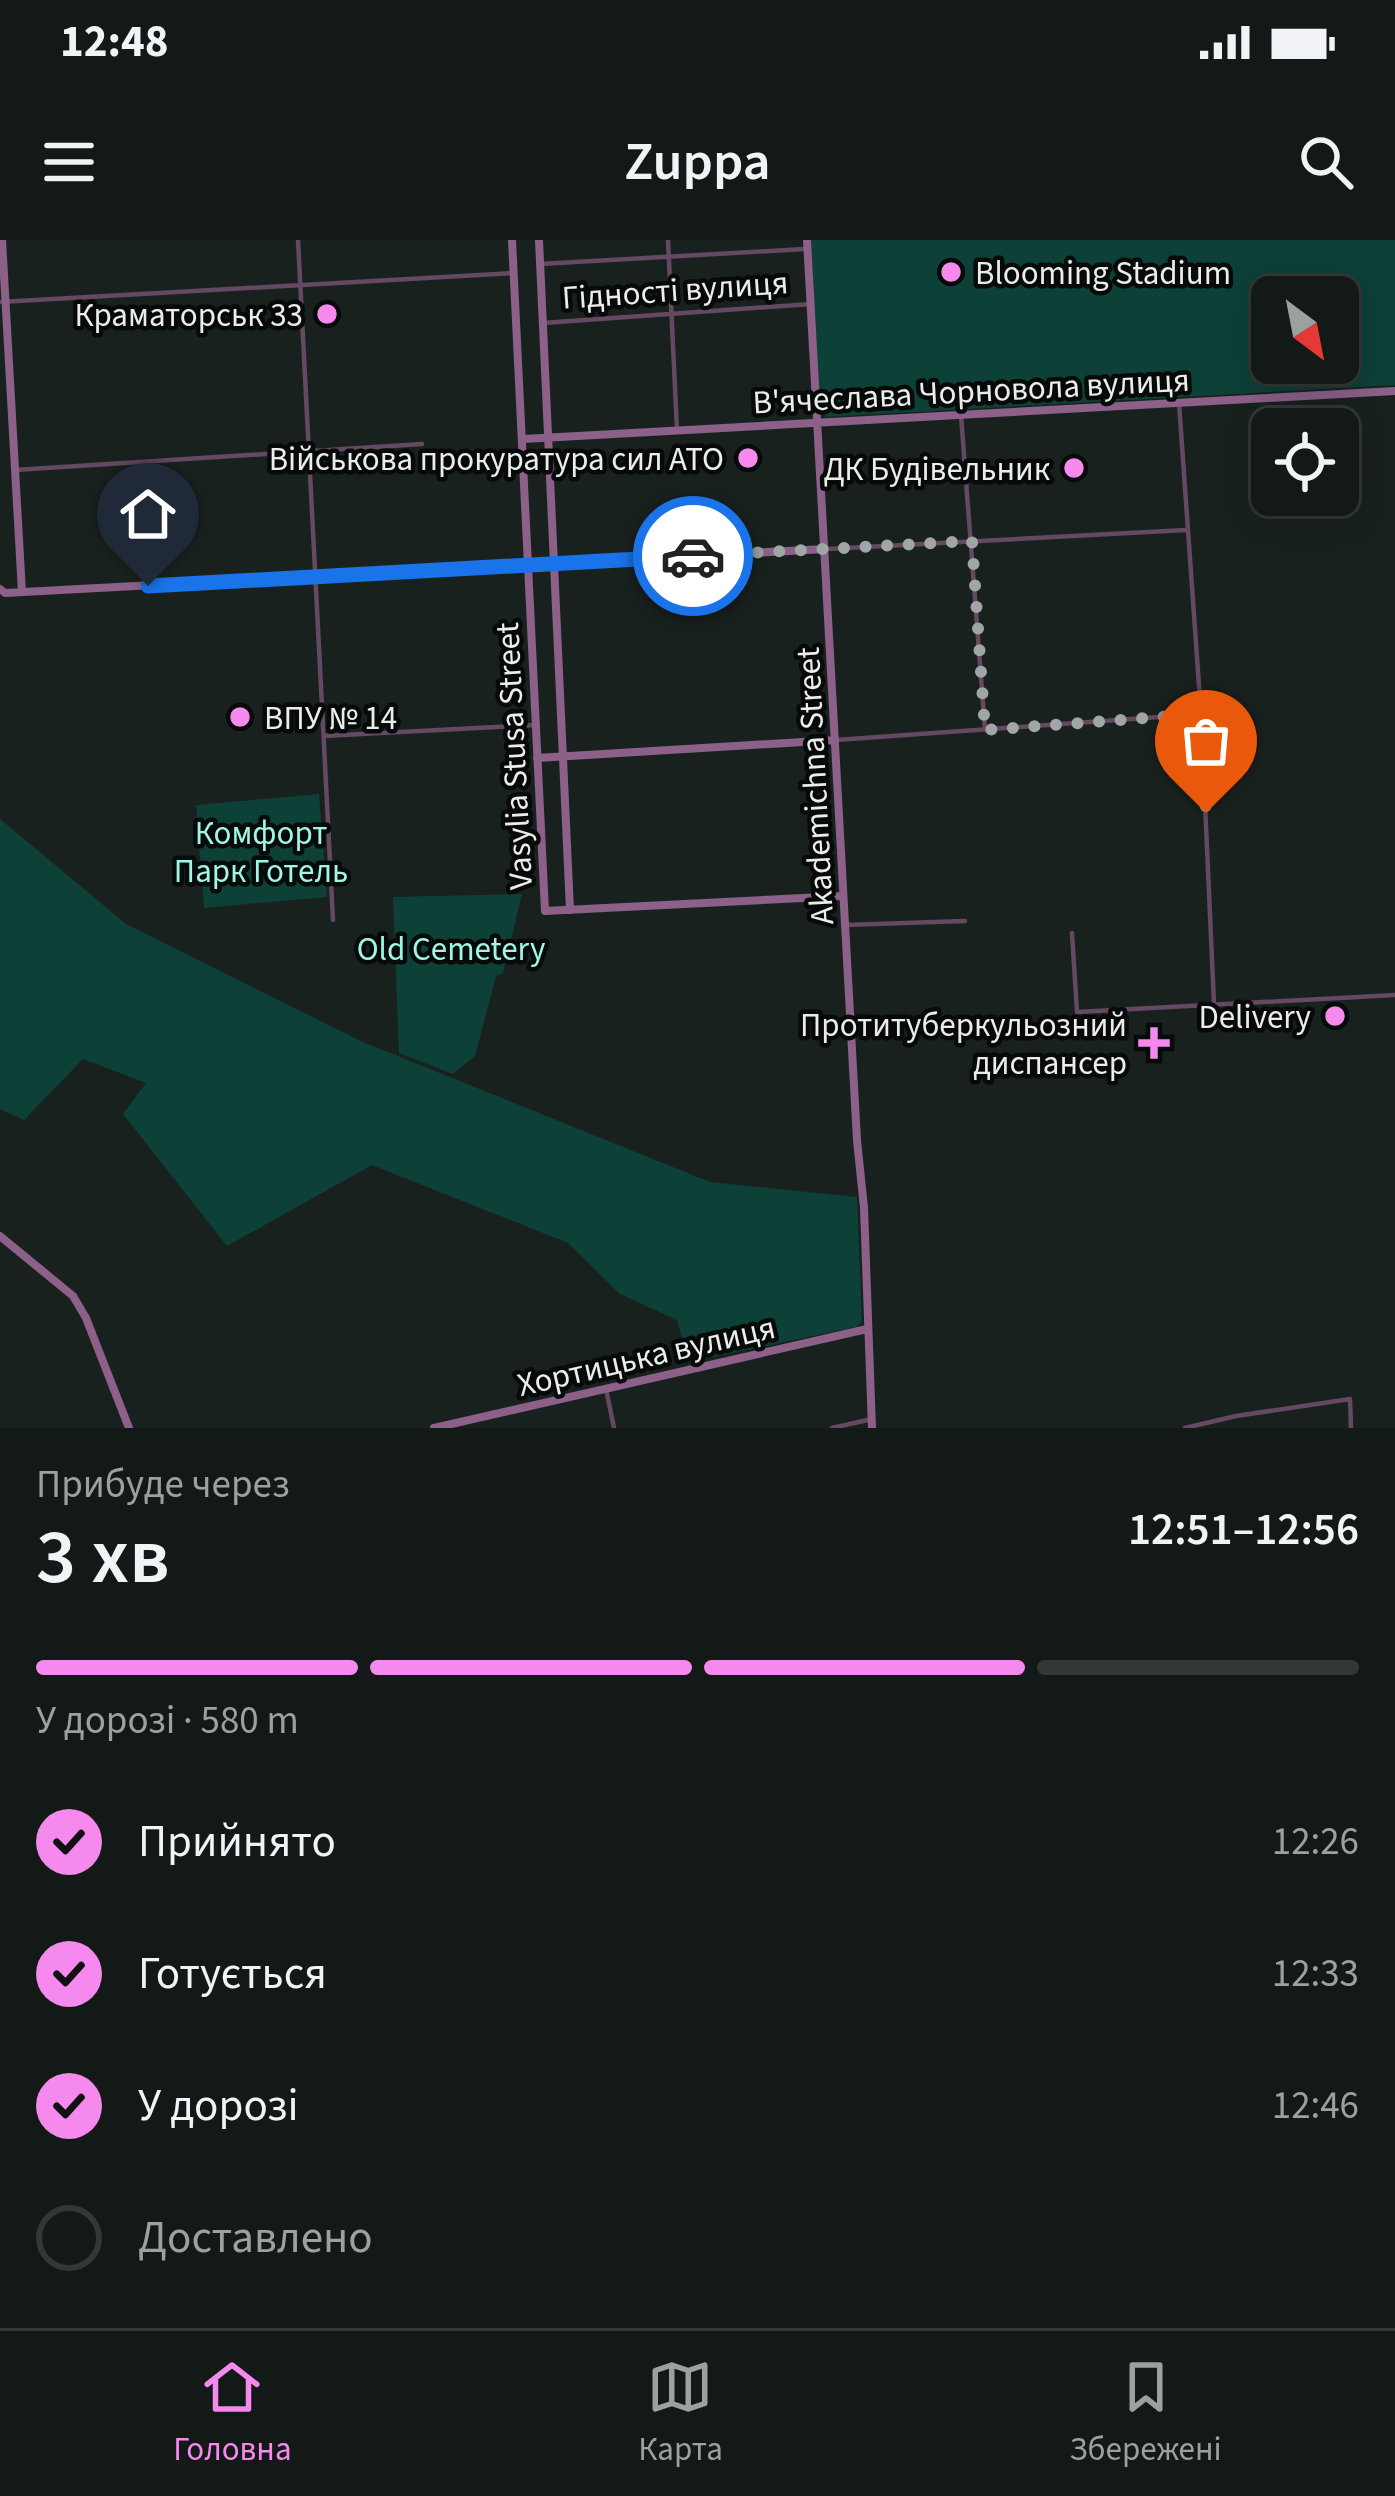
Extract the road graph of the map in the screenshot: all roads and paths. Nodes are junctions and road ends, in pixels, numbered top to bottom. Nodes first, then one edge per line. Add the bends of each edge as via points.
1 (2, 240) edge
2 (298, 240) edge
3 (512, 240) edge
4 (539, 240) edge
5 (668, 240) edge
6 (808, 244) edge
7 (669, 257) junction
8 (540, 264) junction
9 (513, 273) junction
10 (300, 284) junction
11 (2, 302) edge
12 (811, 304) junction
13 (671, 314) junction
14 (543, 323) junction
15 (1395, 391) edge
16 (1180, 403) junction
17 (961, 415) junction
18 (814, 423) junction
19 (677, 430) junction
20 (549, 437) junction
21 (523, 439) junction
22 (422, 444) dead end
23 (309, 449) junction
24 (15, 470) junction
25 (1186, 530) junction
26 (972, 541) junction
27 (825, 549) junction
28 (555, 564) junction
29 (527, 566) junction
30 (315, 578) junction
31 (3, 591) edge
32 (22, 592) junction
33 (1201, 714) junction
34 (535, 725) junction
35 (985, 730) junction
36 (323, 736) junction
37 (835, 740) junction
38 (565, 756) junction
39 (537, 758) junction
40 (844, 896) junction
41 (570, 910) junction
42 (333, 920) dead end
43 (965, 921) dead end
44 (845, 926) junction
45 (1072, 934) dead end
46 (1395, 995) edge
47 (1214, 1004) junction
48 (0, 1236) edge
49 (868, 1329) junction
50 (606, 1389) junction
51 (872, 1424) edge
52 (129, 1428) edge
53 (434, 1428) edge
54 (614, 1428) edge
55 (832, 1428) edge
56 (1185, 1428) edge
57 (1351, 1428) edge

1 - 11 street
2 - 10 street
3 - 9 street, Vasylia Stusa Street
4 - 8 street, Vasylia Stusa Street
5 - 7 street
6 - 7 street
6 - 12 street, Akademichna Street
7 - 8 street
7 - 13 street
8 - 14 street, Vasylia Stusa Street
9 - 10 street
9 - 21 street, Vasylia Stusa Street
10 - 11 street
10 - 23 street
11 - 24 street
12 - 13 street, Гідності вулиця
12 - 18 street, Akademichna Street
13 - 14 street, Гідності вулиця
13 - 19 street
14 - 20 street, Vasylia Stusa Street
15 - 16 street, В'ячеслава Чорновола вулиця
16 - 17 street, В'ячеслава Чорновола вулиця
16 - 25 street
17 - 18 street, В'ячеслава Чорновола вулиця
17 - 26 street
18 - 19 street, В'ячеслава Чорновола вулиця
18 - 27 street, Akademichna Street
19 - 20 street, В'ячеслава Чорновола вулиця
20 - 21 street, В'ячеслава Чорновола вулиця
20 - 28 street, Vasylia Stusa Street
21 - 29 street, Vasylia Stusa Street
22 - 23 street
23 - 24 street
23 - 30 street
24 - 32 street
25 - 26 street
25 - 33 street
26 - 27 street
26 - 35 street
27 - 28 street
27 - 37 street, Akademichna Street
28 - 29 street
28 - 38 street, Vasylia Stusa Street
29 - 30 street
29 - 34 street, Vasylia Stusa Street
30 - 32 street
30 - 36 street
31 - 32 street
33 - 35 street
33 - 47 street
34 - 36 street
34 - 39 street, Vasylia Stusa Street
35 - 37 street
36 - 42 street
37 - 38 street
37 - 40 street, Akademichna Street
38 - 39 street
38 - 41 street, Vasylia Stusa Street
39 - 41 street, Vasylia Stusa Street via 545,911
40 - 41 street
40 - 44 street, Akademichna Street
43 - 44 street
44 - 49 street, Akademichna Street
45 - 47 street via 1077,1012
46 - 47 street
48 - 52 street via 73,1296
49 - 50 street, Хортицька вулиця
49 - 51 street, Akademichna Street
50 - 53 street, Хортицька вулиця
50 - 54 street
51 - 55 street
56 - 57 street via 1350,1400

